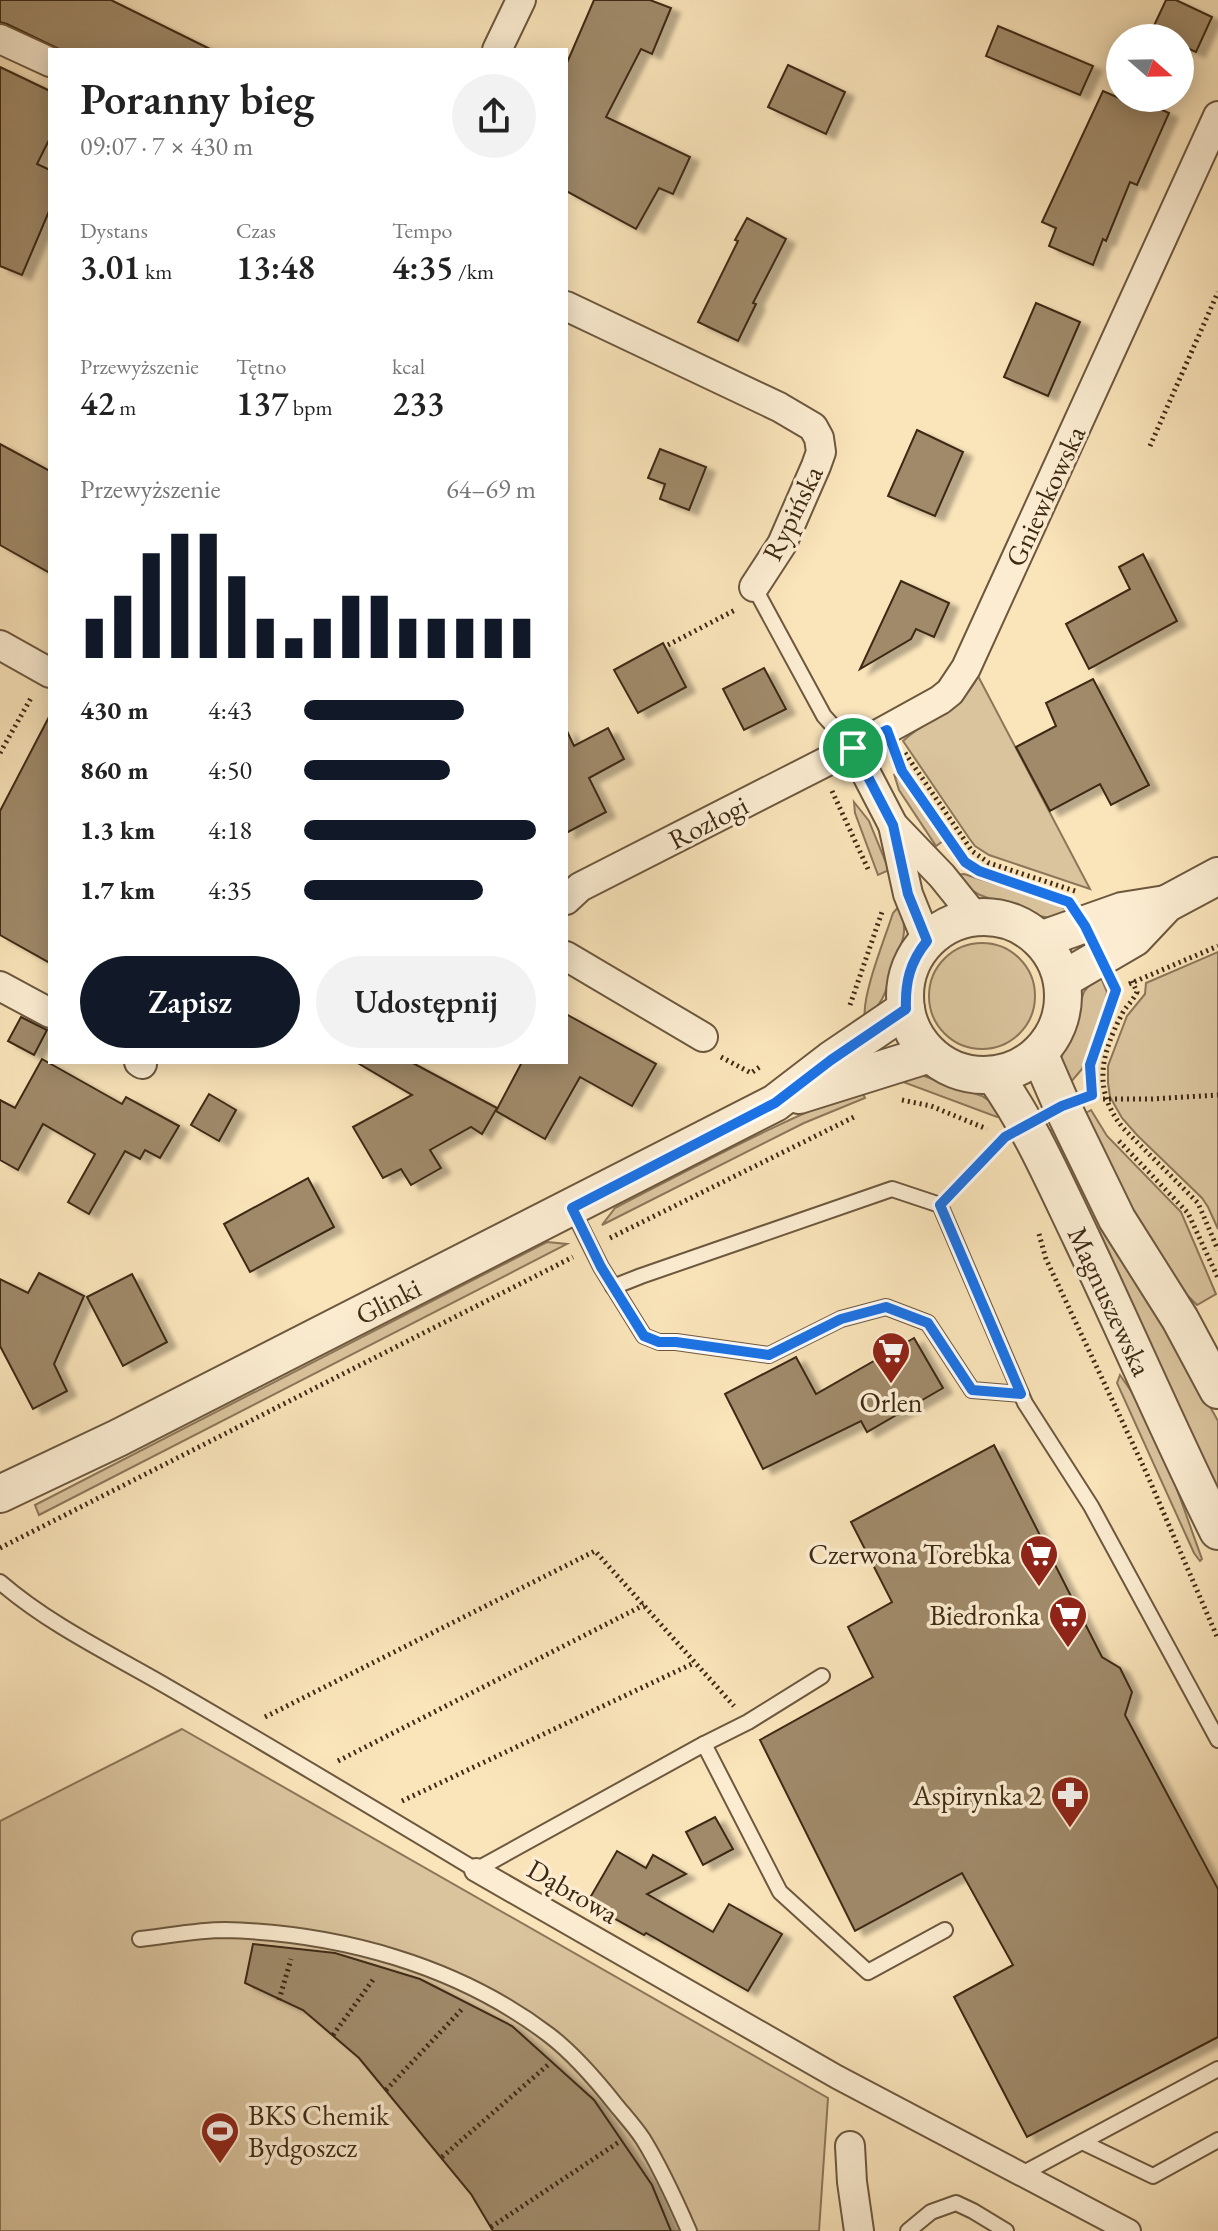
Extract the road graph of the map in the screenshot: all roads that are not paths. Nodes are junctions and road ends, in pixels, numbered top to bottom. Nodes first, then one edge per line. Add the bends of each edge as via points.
1 (521, 0) edge
2 (0, 39) edge
3 (498, 48) edge
4 (48, 61) edge
5 (1218, 116) edge
6 (568, 307) edge
7 (754, 587) joint
8 (0, 645) edge
9 (48, 672) edge
10 (853, 748) junction
11 (893, 825) junction
12 (1218, 876) edge
13 (568, 898) edge
14 (975, 917) junction
15 (1040, 940) junction
16 (927, 941) junction
17 (1104, 951) junction
18 (568, 957) edge
19 (1062, 980) junction
20 (0, 986) edge
21 (906, 1009) junction
22 (48, 1012) edge
23 (703, 1037) dead end
24 (1039, 1053) junction
25 (930, 1054) junction
26 (994, 1075) junction
27 (775, 1103) junction
28 (572, 1208) junction
29 (613, 1287) junction
30 (1218, 1390) edge
31 (1021, 1394) junction
32 (0, 1494) edge
33 (1218, 1531) edge
34 (0, 1582) edge
35 (822, 1676) dead end
36 (1218, 1740) edge
37 (704, 1744) junction
38 (476, 1870) junction
39 (945, 1930) dead end
40 (140, 1939) dead end
41 (1218, 2069) edge
42 (1218, 2140) edge
43 (1082, 2142) junction
44 (850, 2146) dead end
45 (1022, 2174) junction
46 (689, 2231) edge
47 (859, 2231) edge
48 (908, 2231) edge
49 (1006, 2231) edge
50 (1129, 2231) edge

1 - 3 street
2 - 4 street
5 - 10 street, Gniewkowska via 966,668 940,700
6 - 7 street, Rypińska via 813,427 821,452 816,466 782,544
7 - 10 lane, Rypińska via 824,716
8 - 9 street
10 - 11 street
10 - 13 street, Rozłogi via 580,887
11 - 14 street
11 - 16 street via 908,894
12 - 17 street via 1166,904 1122,911
14 - 15 street via 1010,921
14 - 16 street via 941,929
15 - 17 street
15 - 19 street
16 - 21 street via 908,972
17 - 19 street
18 - 23 street
19 - 24 street via 1060,1019
20 - 22 street
21 - 25 street
21 - 27 street, Glinki
24 - 26 street
24 - 30 street, Magnuszewska via 1082,1099 1117,1219
25 - 26 street via 966,1073
25 - 27 street, Glinki
26 - 33 street, Magnuszewska via 1016,1131 1104,1285
27 - 28 street, Glinki
28 - 29 lane
28 - 32 street, Glinki
29 - 31 lane via 644,1336 769,1355 841,1319 886,1307 928,1323 972,1390
29 - 31 lane via 892,1189 940,1205
31 - 36 lane via 1091,1506
34 - 38 lane, Dąbrowa via 94,1647
35 - 37 lane
37 - 38 lane
37 - 39 lane via 780,1892 868,1972
38 - 45 street, Dąbrowa via 837,2077
40 - 46 lane via 222,1930 298,1935 358,1946 438,1972 500,2003 551,2036 600,2085 637,2131
41 - 43 lane
42 - 43 lane via 1153,2176
43 - 45 lane
44 - 47 street
45 - 50 street, Dąbrowa
48 - 49 lane via 931,2212 956,2203

